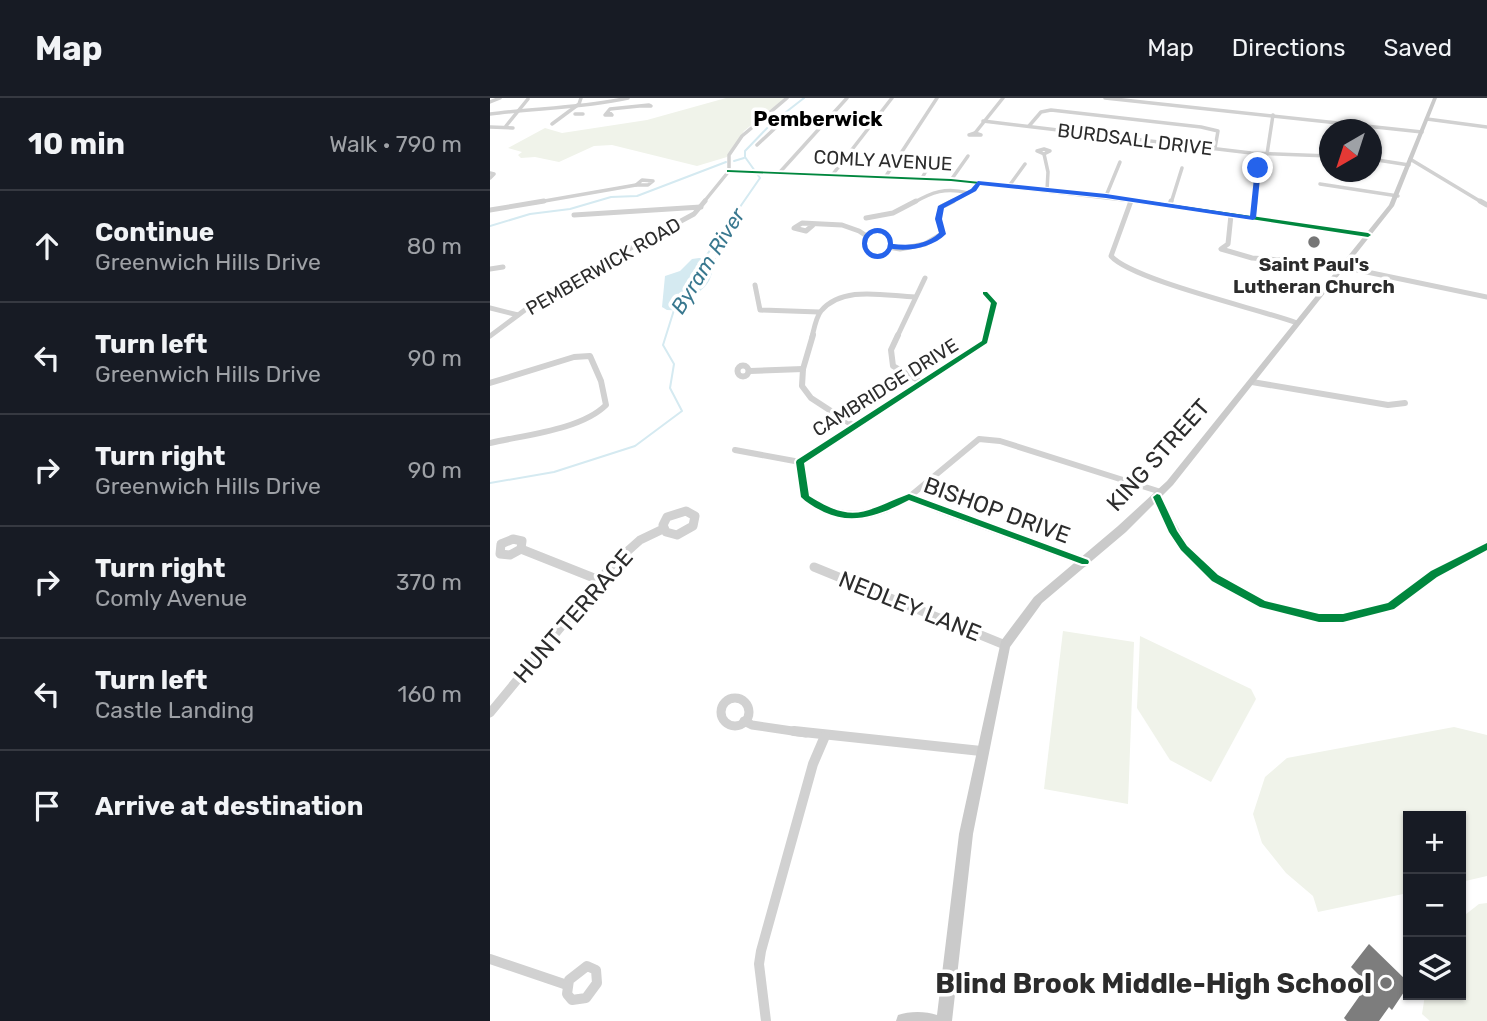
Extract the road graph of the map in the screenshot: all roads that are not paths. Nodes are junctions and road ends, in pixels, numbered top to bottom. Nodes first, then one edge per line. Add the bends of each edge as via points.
1 (500, 98) edge
2 (581, 98) edge
3 (628, 98) edge
4 (787, 98) edge
5 (846, 98) edge
6 (892, 98) edge
7 (937, 98) edge
8 (1003, 98) edge
9 (1105, 98) edge
10 (1435, 98) edge
11 (528, 99) edge
12 (490, 102) edge
13 (604, 103) junction
14 (577, 106) junction
15 (642, 106) dead end
16 (517, 110) junction
17 (568, 113) junction
18 (490, 114) edge
19 (575, 114) junction
20 (583, 114) dead end
21 (1273, 115) junction
22 (1427, 119) junction
23 (828, 120) junction
24 (982, 121) junction
25 (874, 122) junction
26 (506, 126) junction
27 (490, 127) edge
28 (1029, 127) junction
29 (1487, 127) edge
30 (513, 128) dead end
31 (1422, 132) junction
32 (975, 133) dead end
33 (757, 145) dead end
34 (1215, 148) junction
35 (1044, 154) dead end
36 (1267, 154) junction
37 (968, 156) dead end
38 (1319, 156) edge
39 (934, 158) dead end
40 (1382, 160) edge
41 (1120, 162) dead end
42 (1409, 162) junction
43 (1025, 164) dead end
44 (1182, 168) dead end
45 (1258, 168) dead end
46 (729, 171) junction
47 (780, 172) junction
48 (833, 174) junction
49 (886, 176) junction
50 (922, 178) junction
51 (951, 180) junction
52 (978, 183) junction
53 (636, 185) dead end
54 (1009, 186) junction
55 (1047, 190) junction
56 (1320, 192) dead end
57 (968, 193) junction
58 (1106, 196) junction
59 (1398, 196) junction
60 (1487, 198) edge
61 (1478, 199) junction
62 (1131, 200) junction
63 (1170, 205) junction
64 (1487, 205) edge
65 (701, 207) junction
66 (490, 210) edge
67 (574, 215) dead end
68 (1231, 215) junction
69 (866, 218) dead end
70 (1253, 218) junction
71 (813, 225) dead end
72 (1368, 235) junction
73 (1281, 260) dead end
74 (503, 267) dead end
75 (1343, 267) junction
76 (490, 269) edge
77 (925, 278) dead end
78 (755, 285) dead end
79 (985, 293) dead end
80 (915, 297) junction
81 (1487, 297) edge
82 (490, 308) edge
83 (818, 312) junction
84 (518, 314) junction
85 (1297, 323) junction
86 (490, 336) edge
87 (803, 369) junction
88 (750, 371) dead end
89 (1252, 382) junction
90 (490, 383) edge
91 (923, 383) junction
92 (1405, 402) dead end
93 (854, 426) junction
94 (490, 443) edge
95 (735, 450) dead end
96 (800, 467) junction
97 (1159, 495) junction
98 (909, 497) junction
99 (663, 529) dead end
100 (1487, 546) edge
101 (520, 549) dead end
102 (1085, 562) junction
103 (814, 567) dead end
104 (599, 580) junction
105 (1005, 645) junction
106 (492, 707) edge
107 (744, 721) dead end
108 (824, 736) junction
109 (981, 751) junction
110 (490, 959) edge
111 (567, 985) dead end
112 (766, 1021) edge
113 (904, 1021) edge
114 (932, 1021) edge
115 (944, 1021) edge

1 - 12 street
2 - 14 street
3 - 13 street
4 - 46 street, PEMBERWICK ROAD via 742,136 729,155
5 - 23 street
6 - 25 street
7 - 49 street
8 - 24 street
9 - 21 street
10 - 22 main road, KING STREET
11 - 16 street
13 - 14 street
13 - 15 street via 610,110
14 - 16 street
14 - 17 street
16 - 18 street
16 - 26 street
17 - 19 street
17 - 19 street via 554,123
19 - 20 street
21 - 31 street
21 - 36 street
22 - 29 street
22 - 31 main road, KING STREET
23 - 25 street
23 - 33 street via 787,117
23 - 47 street
24 - 28 street, BURDSALL DRIVE
24 - 32 street
25 - 48 street
26 - 27 street
26 - 30 street
28 - 34 street, BURDSALL DRIVE
28 - 34 street via 1041,112 1051,110 1177,124 1218,131
31 - 42 main road, KING STREET
34 - 36 street, BURDSALL DRIVE
35 - 55 street
36 - 38 street, BURDSALL DRIVE
37 - 51 street
39 - 50 street
40 - 42 street
41 - 58 street
42 - 59 main road, KING STREET
42 - 61 street
43 - 54 street
44 - 63 street
45 - 70 street
46 - 47 street, COMLY AVENUE
46 - 65 street, PEMBERWICK ROAD
47 - 48 street, COMLY AVENUE
48 - 49 street, COMLY AVENUE
49 - 50 street, COMLY AVENUE
50 - 51 street, COMLY AVENUE
51 - 52 street, COMLY AVENUE
52 - 54 street, COMLY AVENUE
52 - 57 street
53 - 66 street
54 - 55 street, COMLY AVENUE
55 - 58 street, COMLY AVENUE
56 - 59 street via 1320,184
57 - 69 street via 941,189 883,218
57 - 71 street via 941,207 940,237 915,248 882,246 842,225
58 - 62 street, COMLY AVENUE
59 - 72 main road, KING STREET
60 - 61 street
61 - 64 street
62 - 63 street, COMLY AVENUE
62 - 85 street via 1112,260
63 - 68 street, COMLY AVENUE
65 - 67 street
65 - 84 street, PEMBERWICK ROAD
68 - 70 street, COMLY AVENUE
68 - 73 street via 1228,244 1221,249
70 - 72 street, COMLY AVENUE
72 - 75 main road, KING STREET
74 - 76 street
75 - 81 street
75 - 85 main road, KING STREET
77 - 80 street
78 - 83 street via 760,310
79 - 91 street, CAMBRIDGE DRIVE via 994,303 985,342
80 - 83 street via 853,294 837,298
80 - 91 street via 891,350 893,366
82 - 84 street
83 - 87 street
84 - 86 street, PEMBERWICK ROAD
85 - 89 main road, KING STREET
87 - 88 street
87 - 93 street via 802,386 811,398
89 - 92 street via 1388,405
89 - 97 main road, KING STREET
90 - 94 street via 590,356 606,405 583,420
91 - 93 street, CAMBRIDGE DRIVE
93 - 96 street, CAMBRIDGE DRIVE
95 - 96 street
96 - 98 street, BISHOP DRIVE via 805,497 826,512 849,518 874,514
97 - 98 street via 1000,441 979,439
97 - 100 street via 1173,532 1215,579 1263,604 1319,618 1343,618 1391,606 1434,574
97 - 102 main road, KING STREET
98 - 102 street, BISHOP DRIVE
99 - 104 street, HUNT TERRACE via 631,547
101 - 104 street
102 - 105 main road, KING STREET via 1038,600
103 - 105 street, NEDLEY LANE
104 - 106 street, HUNT TERRACE
105 - 109 main road, KING STREET
107 - 108 street
108 - 109 street
108 - 112 street via 761,951
109 - 115 main road, KING STREET via 966,834
110 - 111 street
113 - 114 main road

